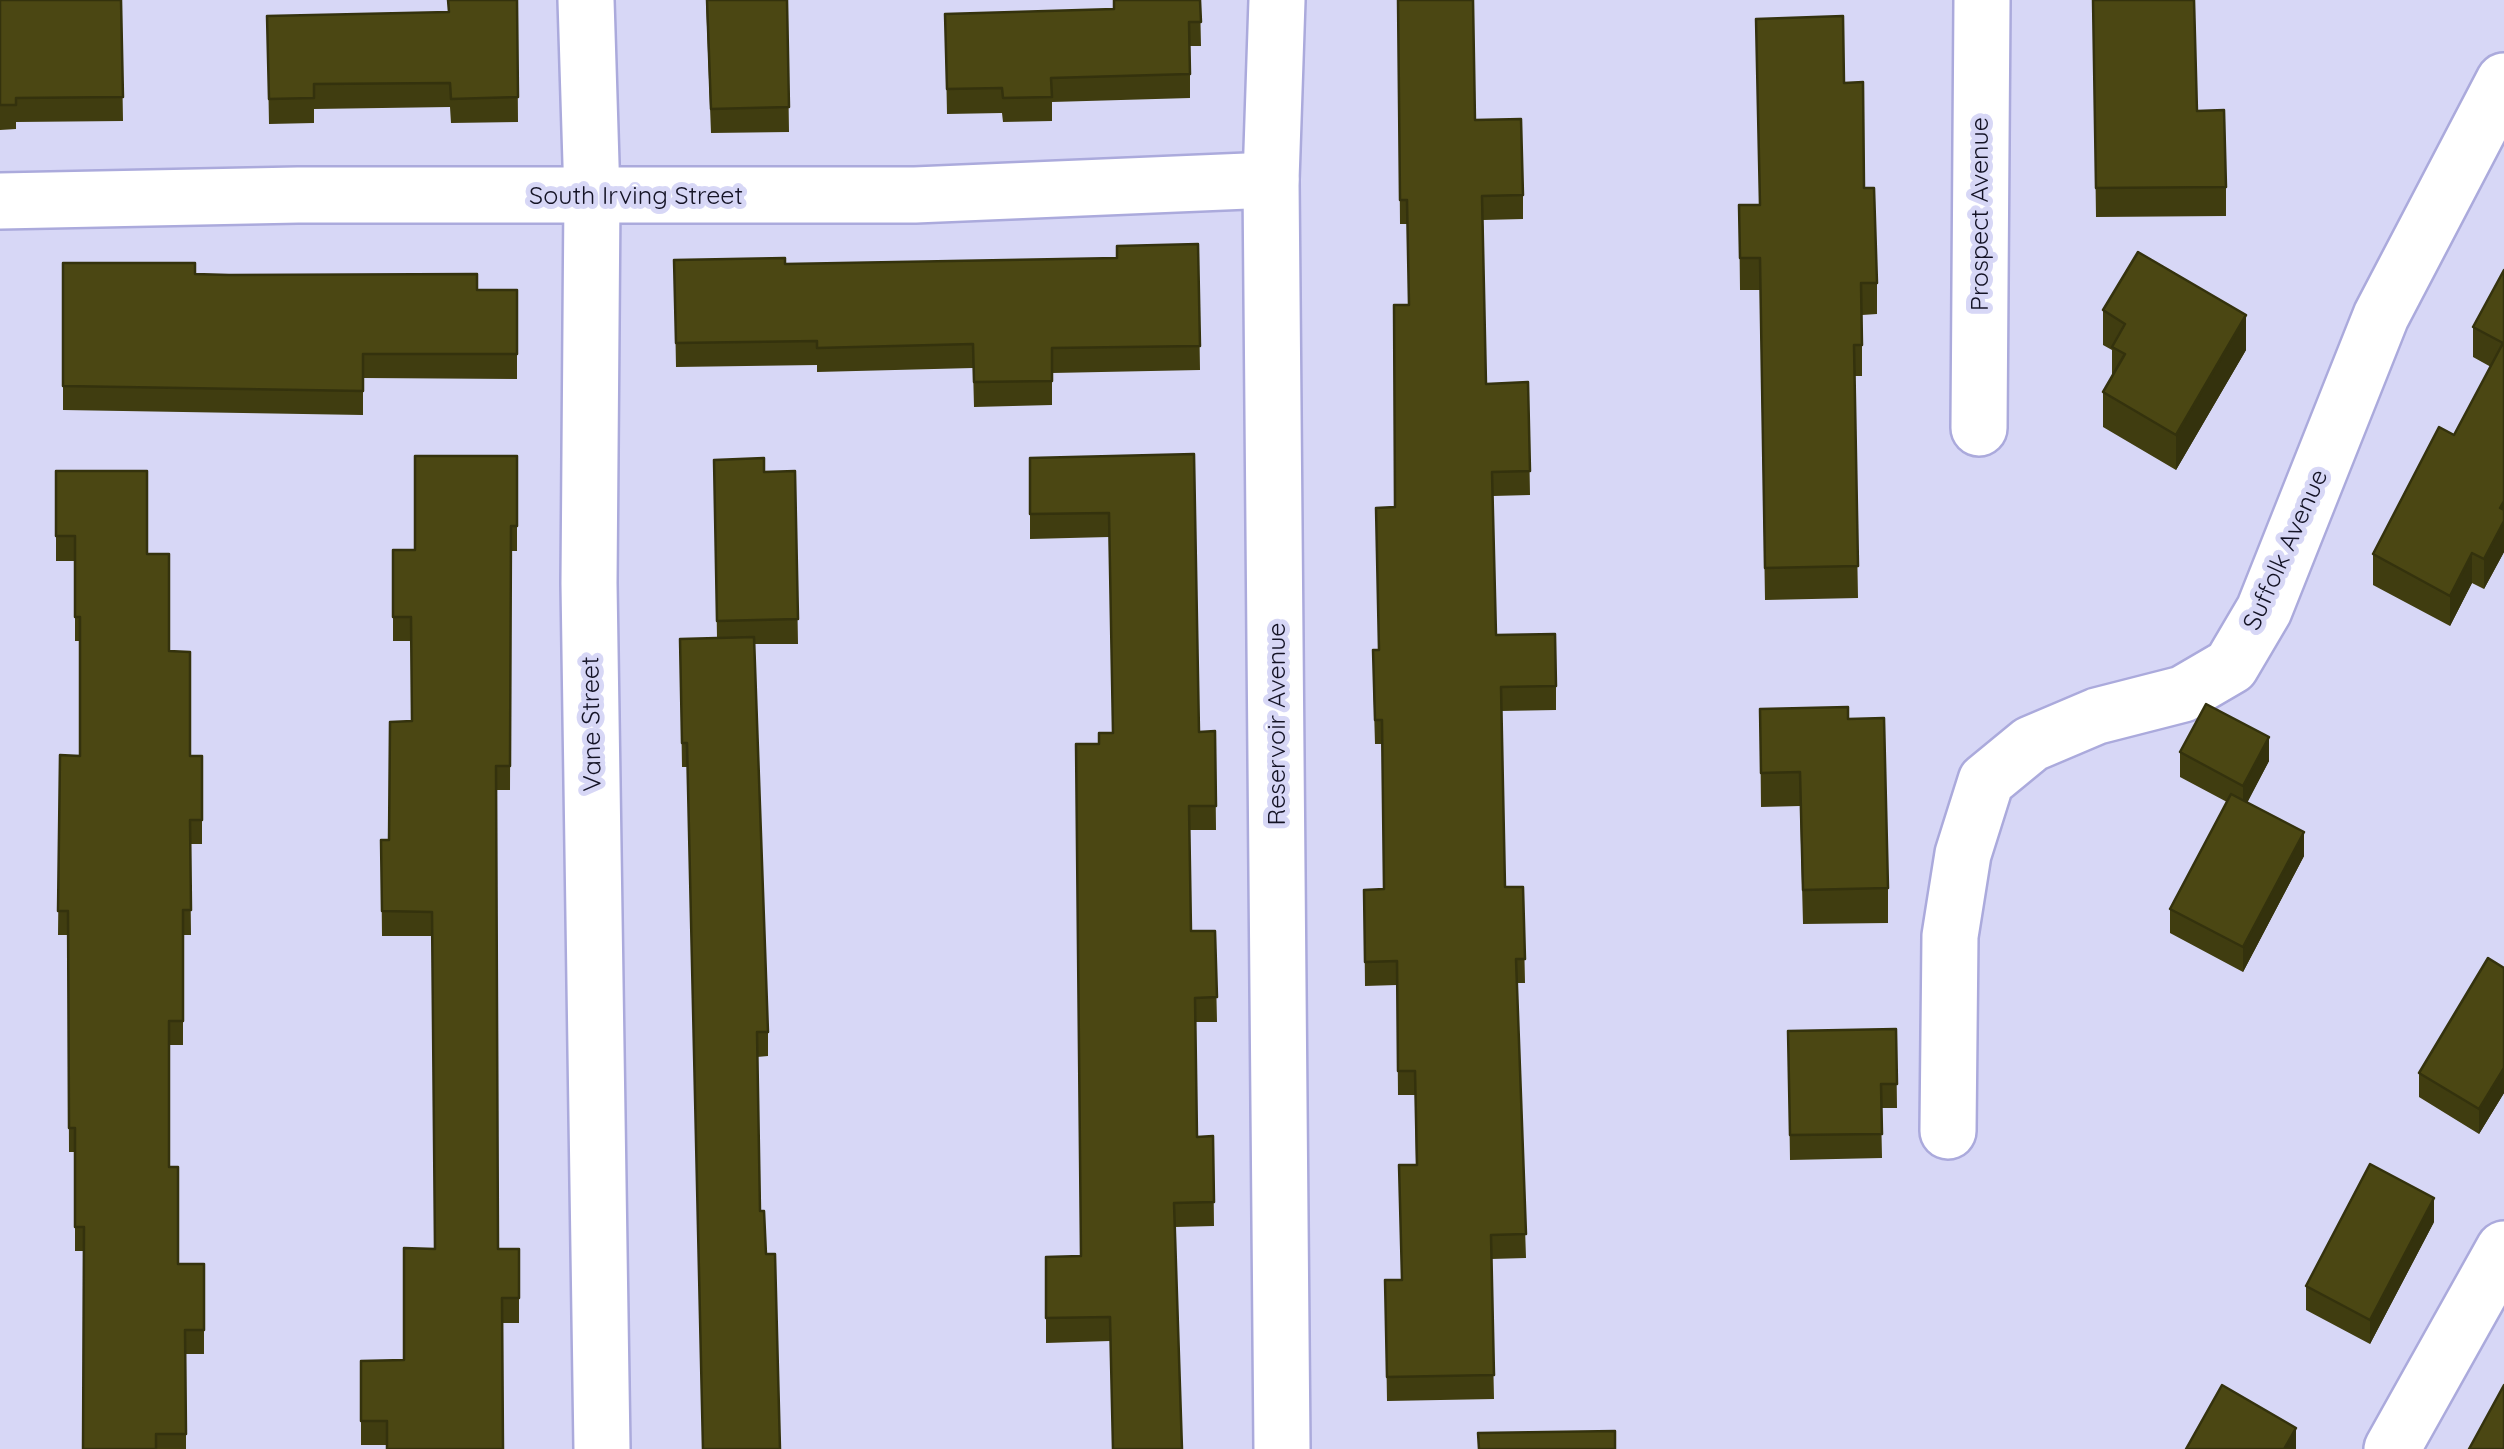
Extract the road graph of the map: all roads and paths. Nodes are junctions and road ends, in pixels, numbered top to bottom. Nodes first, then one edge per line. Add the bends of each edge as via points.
1 (586, 0) edge
2 (1277, 0) edge
3 (1982, 0) edge
4 (2504, 81) edge
5 (1271, 180) junction
6 (592, 196) junction
7 (0, 201) edge
8 (1980, 428) dead end
9 (1948, 1131) dead end
10 (2504, 1249) edge
11 (602, 1449) edge
12 (1282, 1449) edge
13 (2392, 1449) edge

1 - 6 street, Vane Street
2 - 5 street, Reservoir Avenue
3 - 8 street, Prospect Avenue
4 - 9 street, Suffolk Avenue via 2381,316 2264,610 2231,666 2183,694 2097,716 2031,744 1986,781 1950,936
5 - 6 street, South Irving Street via 916,195
5 - 12 street, Reservoir Avenue
6 - 7 street, South Irving Street
6 - 11 street, Vane Street via 589,583
10 - 13 street

